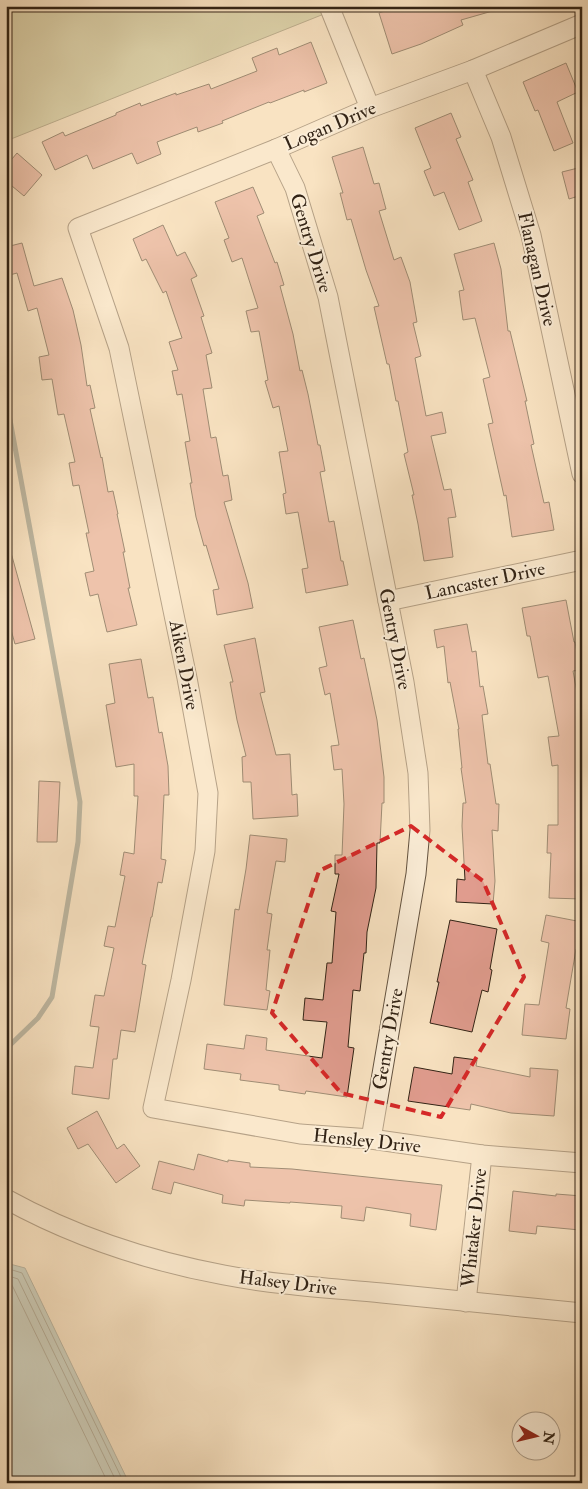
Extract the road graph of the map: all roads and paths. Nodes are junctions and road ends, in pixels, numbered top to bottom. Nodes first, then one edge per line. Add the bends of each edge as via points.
1 (329, 6) edge
2 (582, 24) edge
3 (473, 70) junction
4 (370, 108) junction
5 (276, 149) junction
6 (78, 228) joint
7 (582, 474) edge
8 (582, 560) edge
9 (388, 601) junction
10 (153, 1108) joint
11 (371, 1139) junction
12 (482, 1155) junction
13 (581, 1158) edge
14 (6, 1199) edge
15 (466, 1302) junction
16 (582, 1313) edge

1 - 4 street
2 - 3 street, Logan Drive
3 - 4 street, Logan Drive
3 - 7 street, Flanagan Drive via 501,137 531,235
4 - 5 street, Logan Drive
5 - 6 street, Logan Drive
5 - 9 street, Gentry Drive via 295,188 328,297
6 - 10 street, Aiken Drive via 119,348 208,793 205,851
8 - 9 street, Lancaster Drive
9 - 11 street, Gentry Drive via 418,773 420,830 416,874
10 - 11 street, Hensley Drive via 300,1134
11 - 12 street, Hensley Drive
12 - 13 street, Hensley Drive
12 - 15 street, Whitaker Drive
14 - 15 street, Halsey Drive via 102,1242 193,1269 286,1284
15 - 16 street, Halsey Drive

